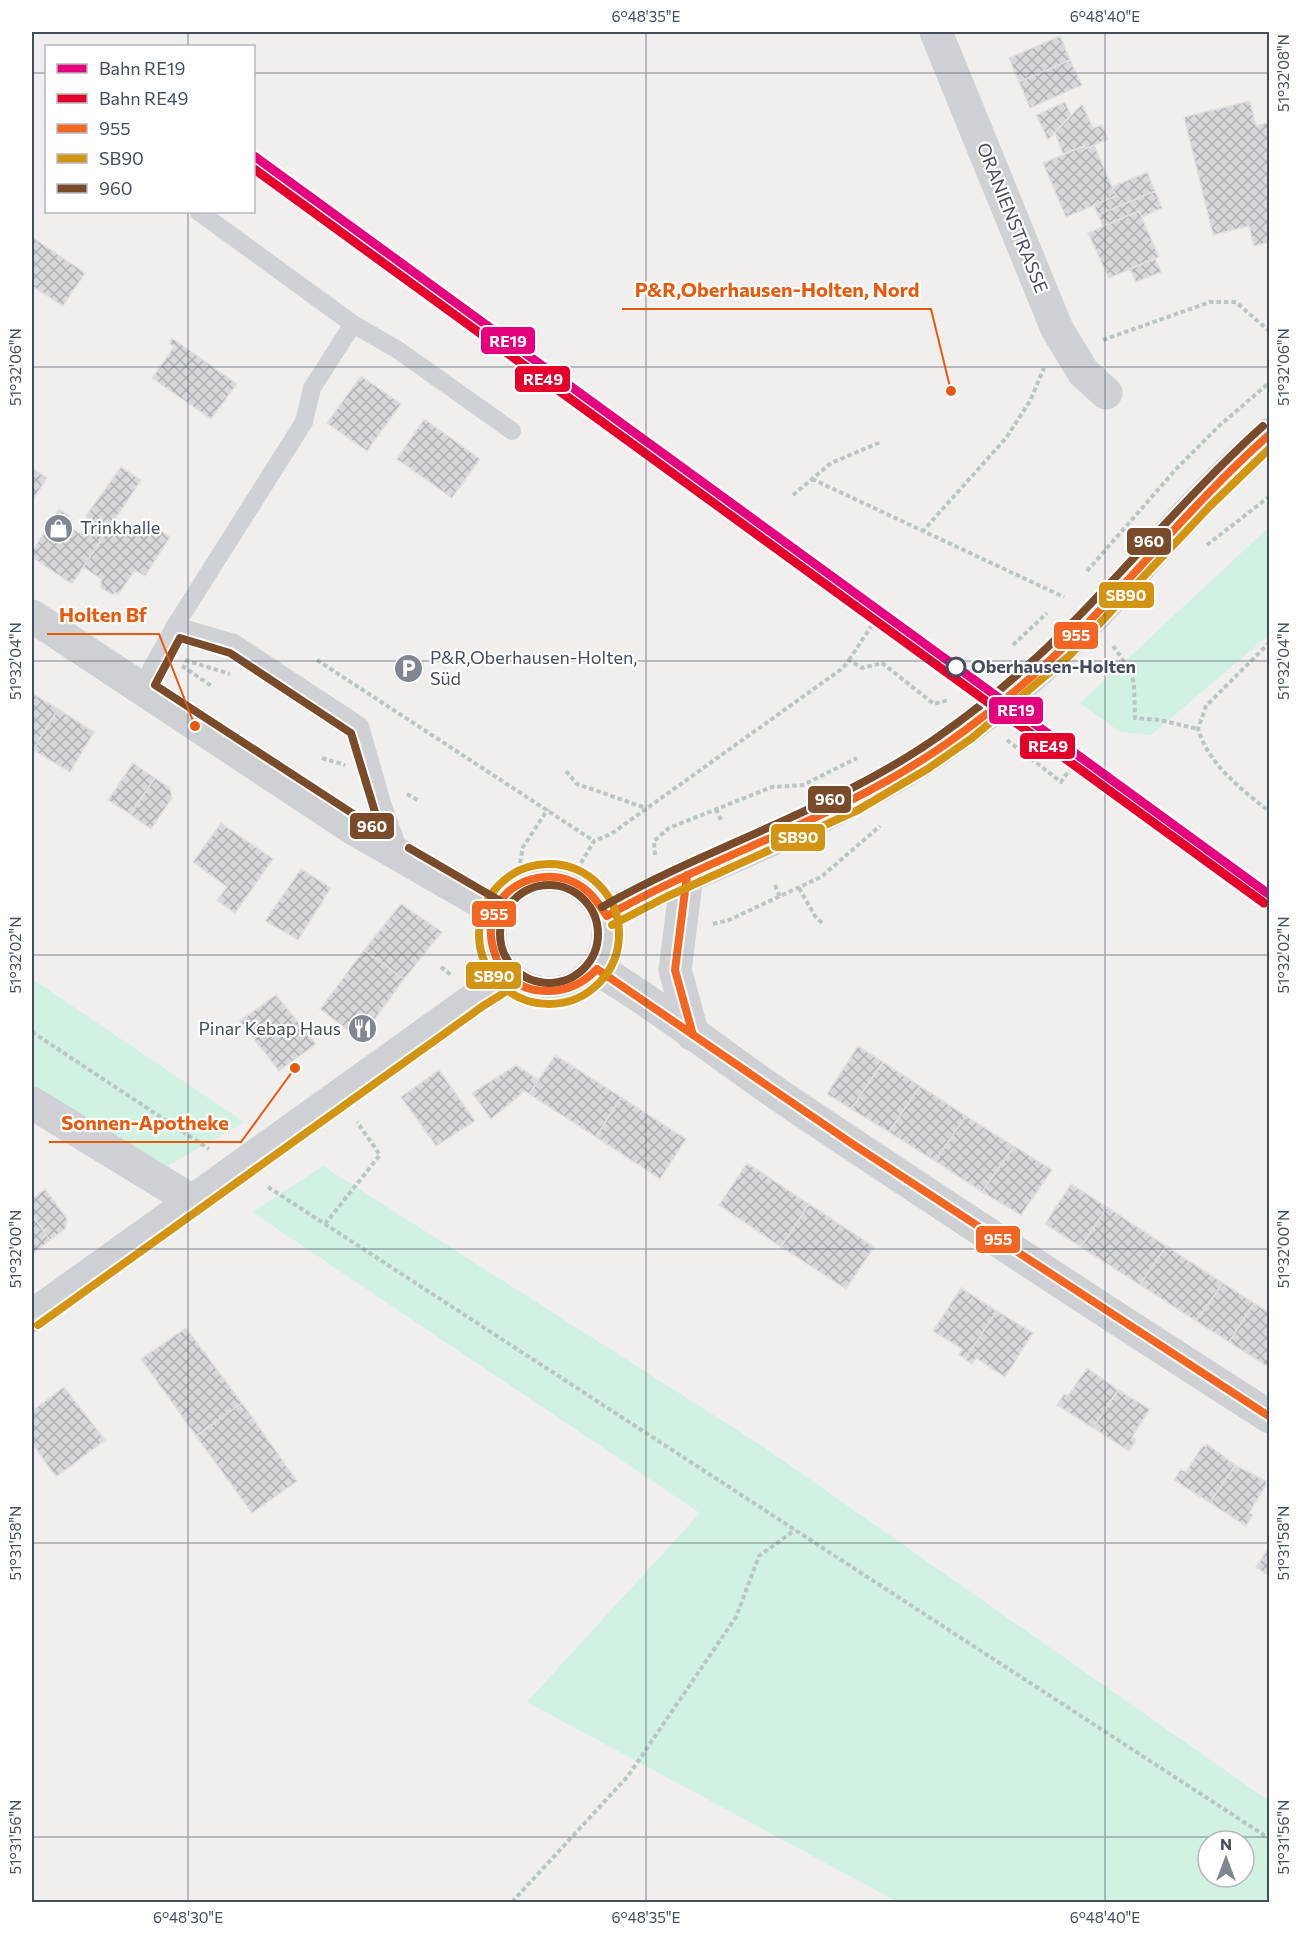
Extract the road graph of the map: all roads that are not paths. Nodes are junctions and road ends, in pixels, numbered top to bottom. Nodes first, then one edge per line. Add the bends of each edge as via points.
1 (936, 32) edge
2 (200, 213) edge
3 (353, 324) junction
4 (1106, 393) dead end
5 (512, 430) dead end
6 (1269, 434) edge
7 (32, 616) edge
8 (175, 626) junction
9 (141, 688) junction
10 (400, 855) junction
11 (687, 874) junction
12 (495, 910) junction
13 (607, 916) junction
14 (597, 969) junction
15 (509, 977) junction
16 (693, 1035) junction
17 (32, 1103) edge
18 (191, 1200) junction
19 (32, 1316) edge
20 (1268, 1413) edge

1 - 4 street, ORANIENSTRASSE via 1064,343 1083,372
2 - 3 lane
3 - 5 lane via 398,350
3 - 8 lane via 312,388 304,422
6 - 11 main road via 1199,499 1095,615 978,721 880,785 754,848
7 - 9 main road
8 - 9 lane
8 - 10 lane via 234,643 360,726
9 - 10 main road
10 - 12 main road
11 - 13 main road
11 - 16 main road via 675,970
12 - 13 main road via 520,882 553,874 579,882
12 - 15 main road via 490,925 492,951
13 - 14 main road via 608,946
14 - 15 main road via 583,983 554,992 526,988
14 - 16 main road
15 - 18 main road
16 - 20 main road via 895,1174
17 - 18 street
18 - 19 main road

